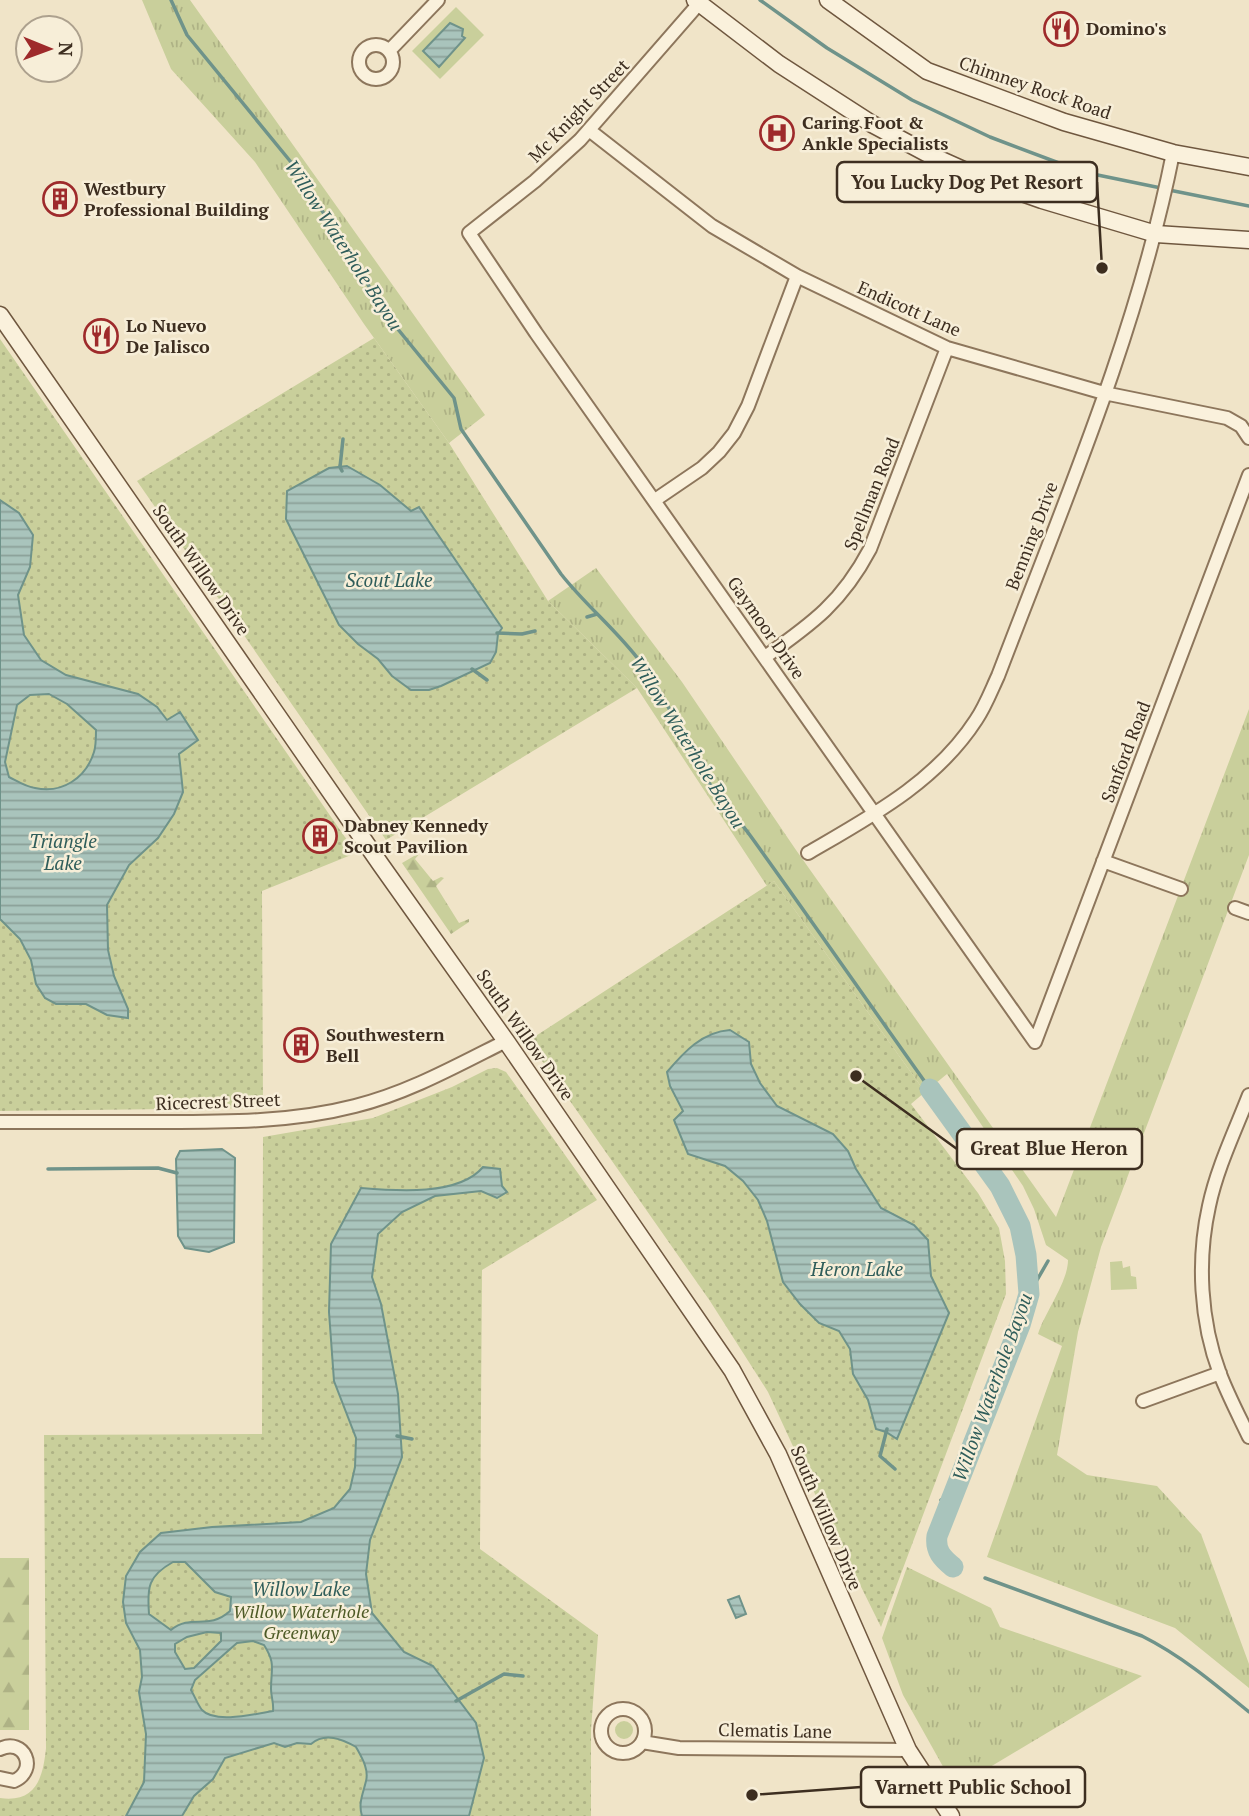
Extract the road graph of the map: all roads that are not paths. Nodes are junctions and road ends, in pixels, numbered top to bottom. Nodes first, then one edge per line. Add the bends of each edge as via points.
1 (438, 0) edge
2 (828, 0) edge
3 (699, 1) edge
4 (389, 51) dead end
5 (589, 130) junction
6 (1173, 153) junction
7 (1249, 167) edge
8 (469, 233) joint
9 (1156, 234) junction
10 (1249, 240) edge
11 (797, 276) junction
12 (0, 315) edge
13 (947, 348) junction
14 (1104, 393) junction
15 (1249, 438) edge
16 (1249, 475) edge
17 (655, 500) junction
18 (765, 657) junction
19 (875, 813) junction
20 (808, 853) dead end
21 (1103, 861) junction
22 (1181, 890) dead end
23 (1235, 908) dead end
24 (1249, 913) edge
25 (506, 1041) junction
26 (1035, 1042) joint
27 (1249, 1095) edge
28 (1244, 1120) edge
29 (0, 1122) edge
30 (1220, 1373) junction
31 (1143, 1401) dead end
32 (1249, 1437) edge
33 (642, 1742) dead end
34 (0, 1749) edge
35 (908, 1750) junction
36 (0, 1778) edge
37 (951, 1816) edge

1 - 4 street
2 - 6 street, Chimney Rock Road via 927,71 1064,122
3 - 5 street, Mc Knight Street
3 - 9 street via 805,82 930,155 1042,200
5 - 8 street, Mc Knight Street via 535,181
5 - 11 street, Endicott Lane via 712,226
6 - 7 street, Chimney Rock Road
6 - 9 street, Benning Drive
8 - 17 street, Gaymoor Drive
9 - 10 street
9 - 14 street, Benning Drive
11 - 13 street, Endicott Lane
11 - 17 street via 734,433 702,468
12 - 25 street, South Willow Drive
13 - 14 street, Endicott Lane
13 - 18 street, Spellman Road via 860,569 826,612
14 - 15 street, Endicott Lane via 1227,418
14 - 19 street, Benning Drive via 998,676 977,719 934,770
16 - 21 street, Sanford Road
17 - 18 street, Gaymoor Drive
18 - 19 street, Gaymoor Drive
19 - 20 street, Benning Drive
19 - 26 street, Gaymoor Drive
21 - 22 street
21 - 26 street, Sanford Road
23 - 24 street
25 - 29 street, Ricecrest Street via 397,1091 355,1106 315,1113 255,1122
25 - 35 street, South Willow Drive via 754,1409
27 - 28 street
28 - 30 street via 1209,1204 1203,1241 1206,1326
30 - 31 street
30 - 32 street
33 - 35 street, Clematis Lane via 679,1748
34 - 36 street via 19,1748 28,1766 14,1781
35 - 37 street, South Willow Drive

